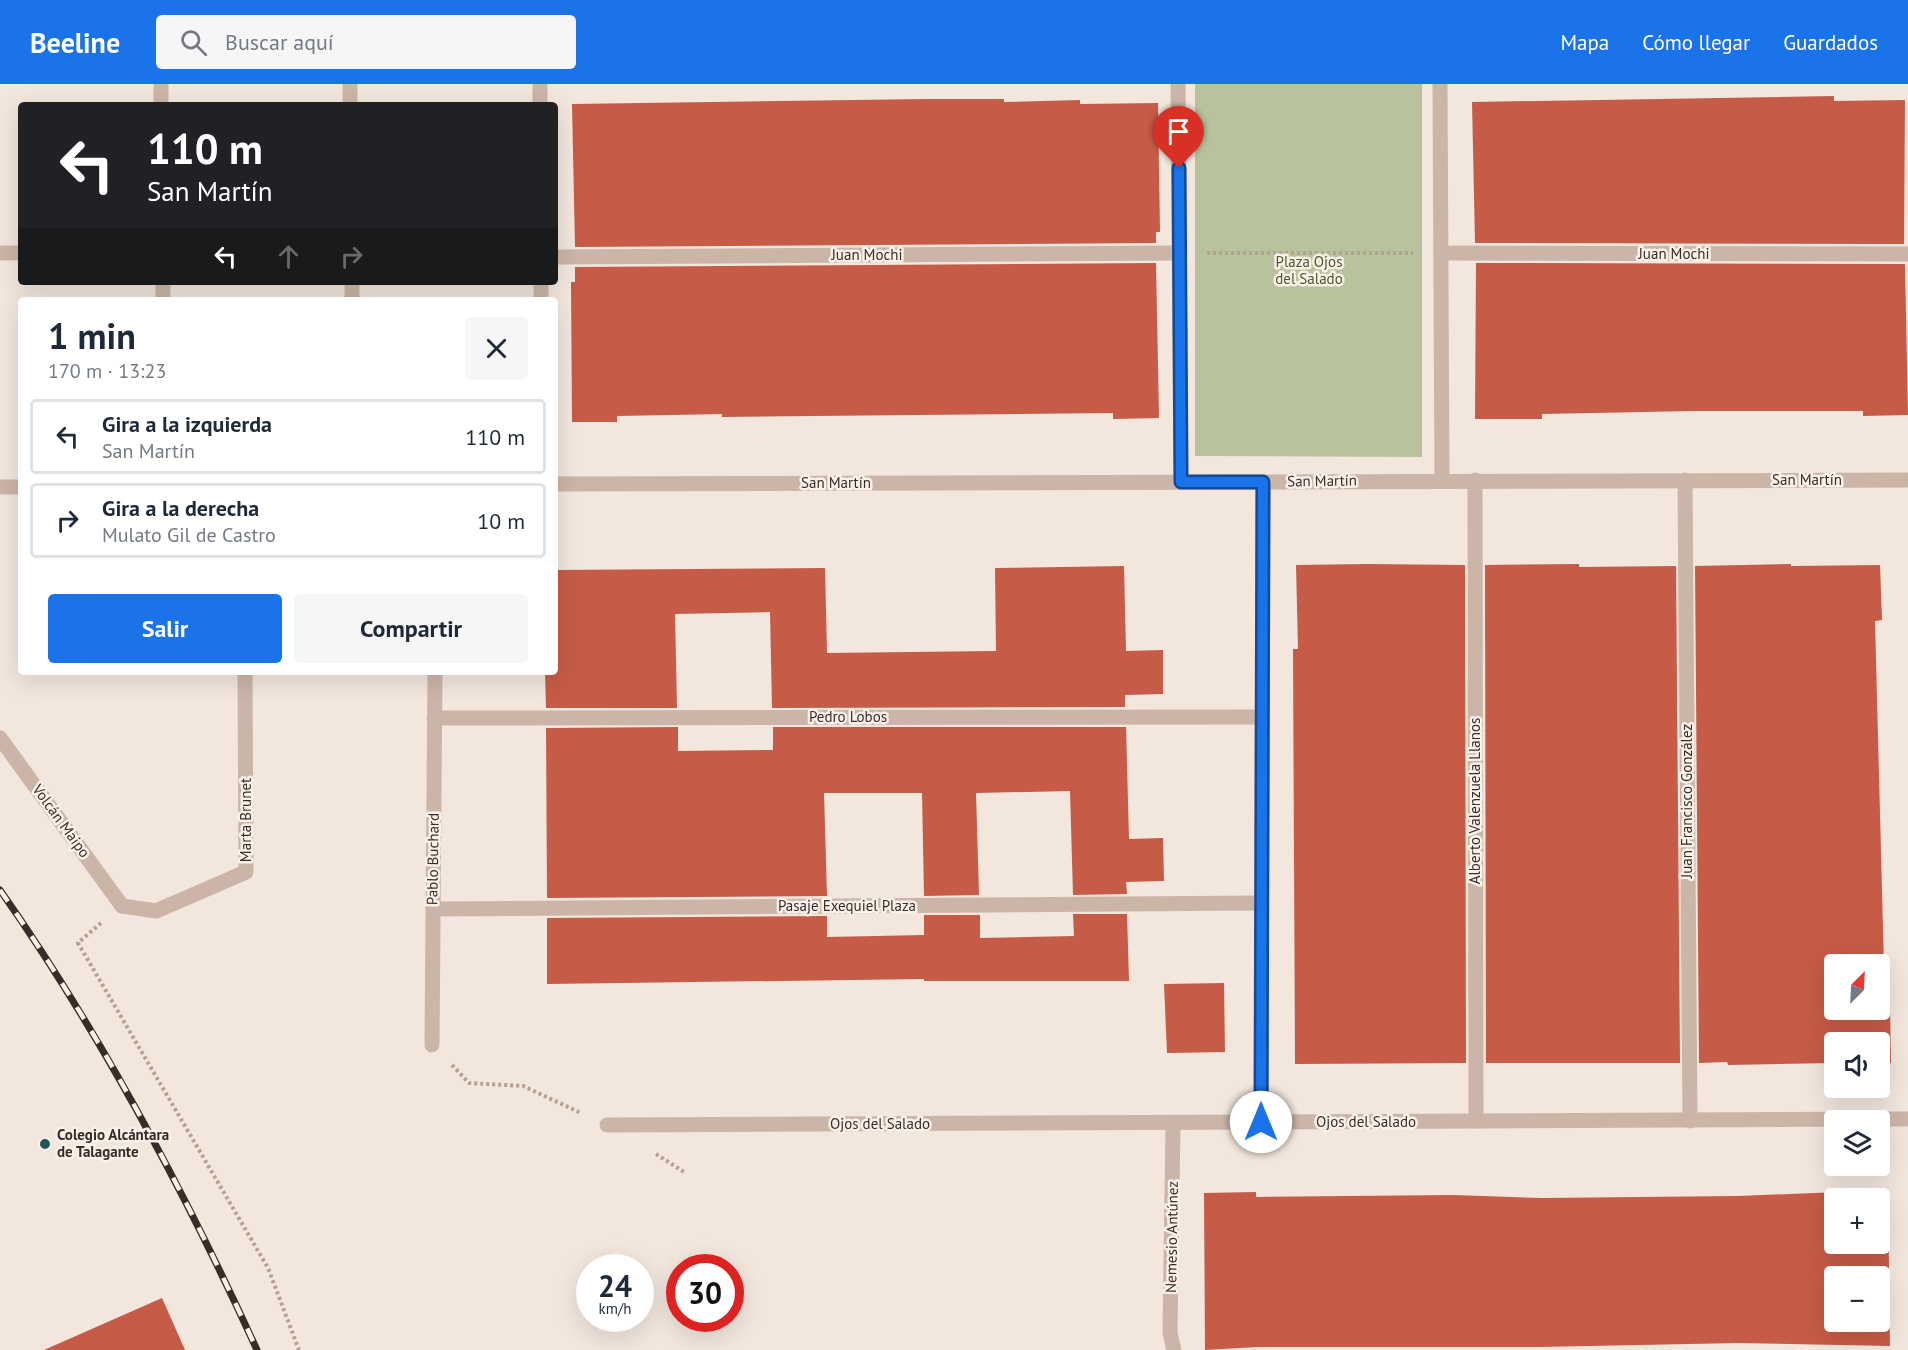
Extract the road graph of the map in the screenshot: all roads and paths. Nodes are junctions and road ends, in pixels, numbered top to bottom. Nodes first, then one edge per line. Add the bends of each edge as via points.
1 (161, 84) edge
2 (350, 84) edge
3 (540, 84) edge
4 (1178, 84) edge
5 (1440, 84) edge
6 (161, 102) edge
7 (350, 102) edge
8 (540, 102) edge
9 (0, 253) edge
10 (18, 253) edge
11 (1179, 253) junction
12 (1441, 253) junction
13 (1908, 254) edge
14 (558, 257) edge
15 (1442, 480) junction
16 (1475, 480) junction
17 (1685, 480) junction
18 (1908, 480) edge
19 (1181, 482) junction
20 (1263, 482) junction
21 (558, 484) edge
22 (0, 487) edge
23 (18, 487) edge
24 (246, 675) edge
25 (435, 675) edge
26 (1262, 717) junction
27 (434, 718) junction
28 (0, 738) edge
29 (1262, 903) junction
30 (122, 906) junction
31 (433, 909) junction
32 (432, 1046) joint
33 (1908, 1119) edge
34 (1476, 1121) junction
35 (1690, 1121) junction
36 (1261, 1122) junction
37 (1173, 1123) junction
38 (608, 1125) junction
39 (684, 1172) dead end
40 (299, 1350) edge
41 (1174, 1350) edge

1 - 6 street
2 - 7 street
3 - 8 street
4 - 11 street
5 - 12 street
9 - 10 street
11 - 12 path
11 - 14 street, Juan Mochi
11 - 19 street
12 - 13 street, Juan Mochi
12 - 15 street
15 - 16 street, San Martín
15 - 20 street, San Martín
16 - 17 street, San Martín
16 - 34 street, Alberto Valenzuela Llanos
17 - 18 street, San Martín
17 - 35 street, Juan Francisco González
19 - 20 street, San Martín
19 - 21 street, San Martín
20 - 26 street
22 - 23 street
24 - 30 street, Marta Brunet via 246,872 156,911
25 - 27 street, Pablo Buchard
26 - 27 street, Pedro Lobos
26 - 29 street
27 - 31 street, Pablo Buchard
28 - 30 street, Volcán Maipo
29 - 31 street, Pasaje Exequiel Plaza
29 - 36 street
30 - 40 path via 78,943 268,1268
31 - 32 street, Pablo Buchard
32 - 38 path via 469,1083 523,1086
33 - 35 street, Ojos del Salado
34 - 35 street, Ojos del Salado
34 - 36 street, Ojos del Salado
36 - 37 street, Ojos del Salado
37 - 38 street, Ojos del Salado
37 - 41 street, Nemesio Antúnez via 1170,1334
38 - 39 path

